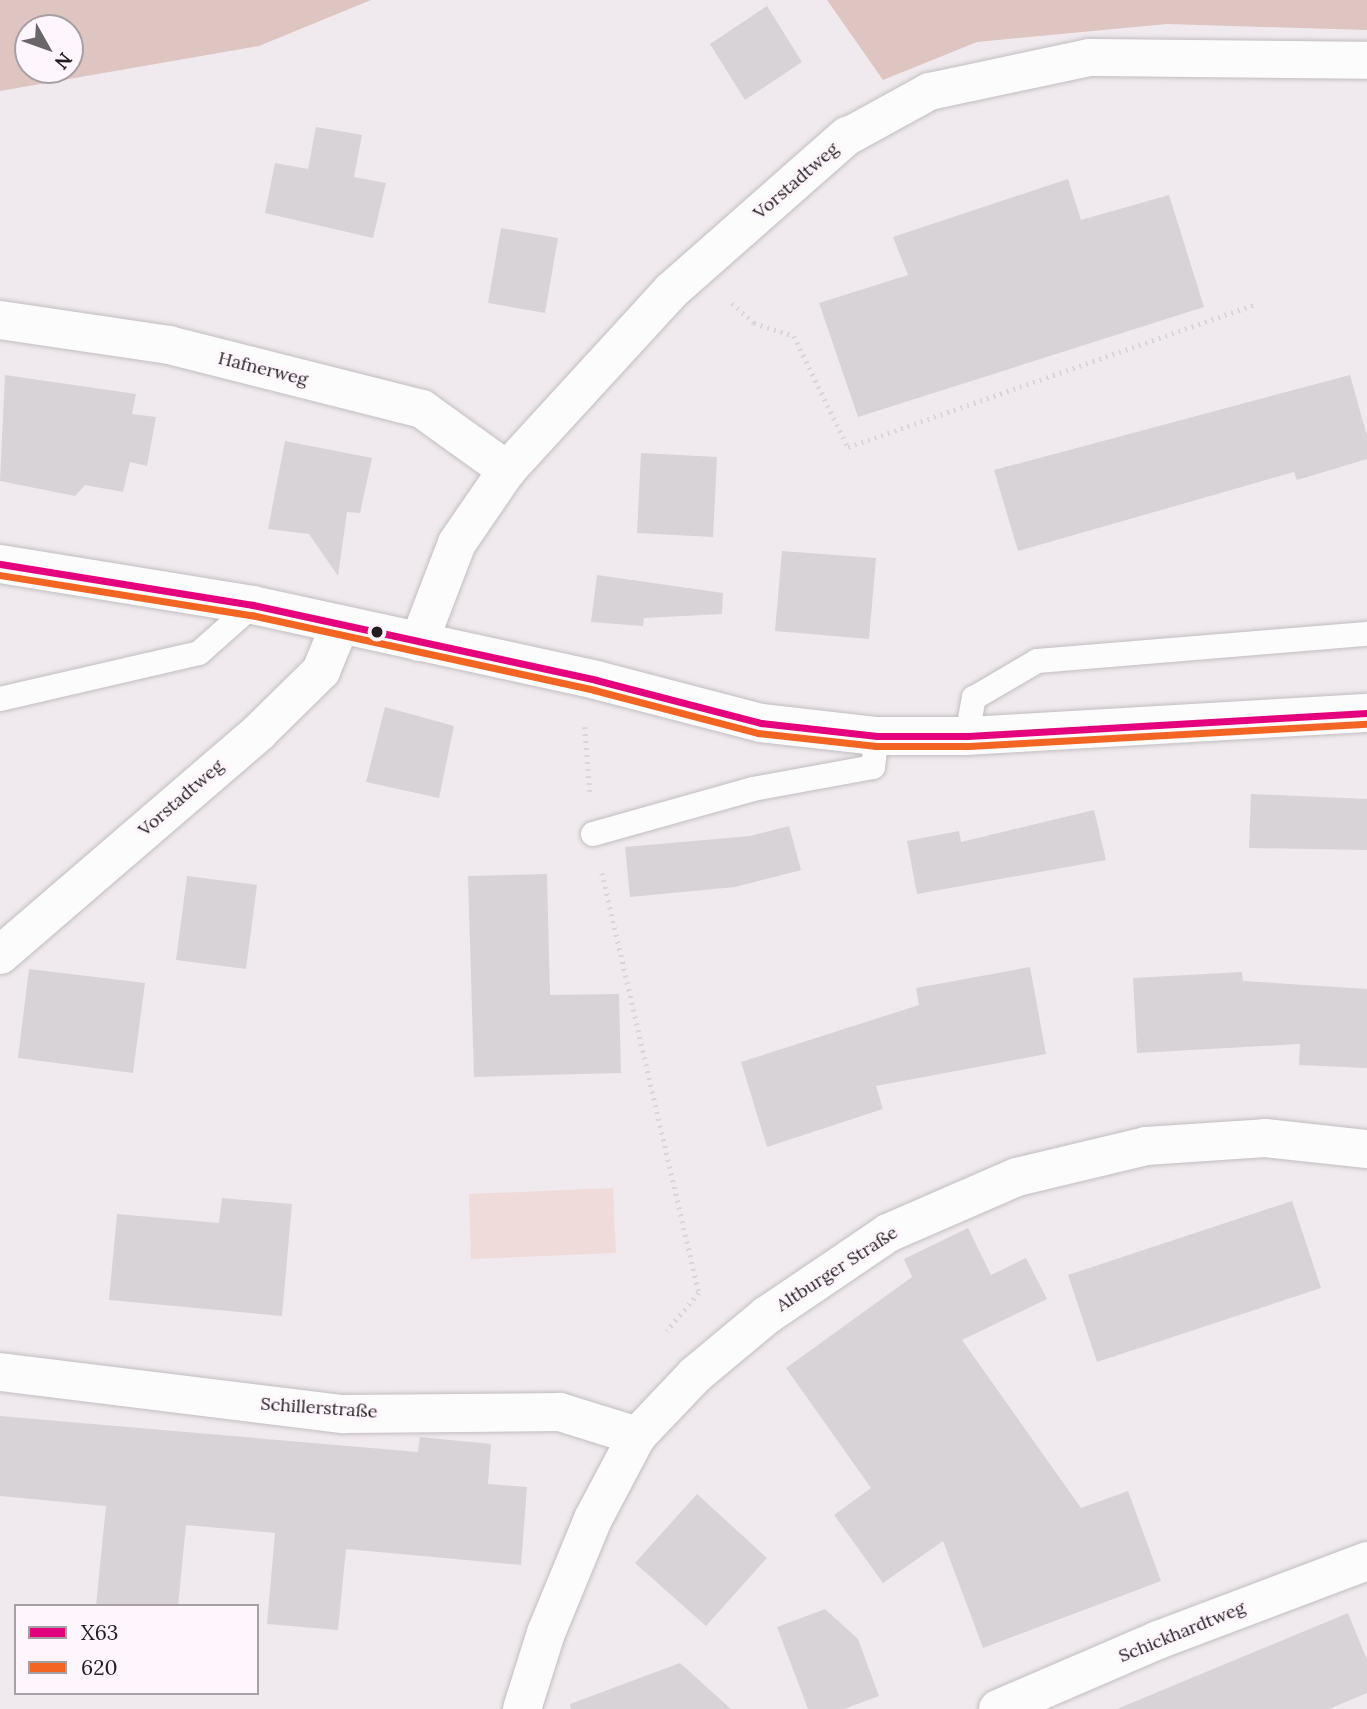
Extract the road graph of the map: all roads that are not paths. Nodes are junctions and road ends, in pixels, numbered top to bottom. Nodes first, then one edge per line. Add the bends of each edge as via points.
1 (1367, 60) edge
2 (847, 136) joint
3 (0, 320) edge
4 (507, 470) junction
5 (0, 564) edge
6 (253, 605) junction
7 (340, 625) junction
8 (1367, 635) edge
9 (419, 642) junction
10 (0, 699) edge
11 (1367, 713) edge
12 (877, 736) junction
13 (967, 736) junction
14 (593, 834) road end
15 (0, 954) edge
16 (1367, 1149) edge
17 (0, 1373) edge
18 (637, 1436) junction
19 (1367, 1561) edge
20 (522, 1709) edge
21 (998, 1709) edge

1 - 2 street, Vorstadtweg via 1089,57 929,91
2 - 4 street, Vorstadtweg via 695,269
3 - 4 street, Hafnerweg via 169,345 422,410
4 - 9 street, Vorstadtweg via 457,543
5 - 6 street
6 - 7 street
6 - 10 lane via 199,653
7 - 9 street
7 - 15 street, Vorstadtweg via 321,671 259,732
8 - 13 lane via 1037,661 974,698
9 - 12 street via 761,723
11 - 13 street
12 - 13 street
12 - 14 lane via 873,767 753,789
16 - 18 street, Altburger Straße via 1265,1138 1146,1146 1017,1177 888,1233 789,1300 695,1375
17 - 18 street, Schillerstraße via 344,1414 561,1412
18 - 20 street, Altburger Straße via 593,1519 546,1633
19 - 21 street, Schickhardtweg via 1158,1640

